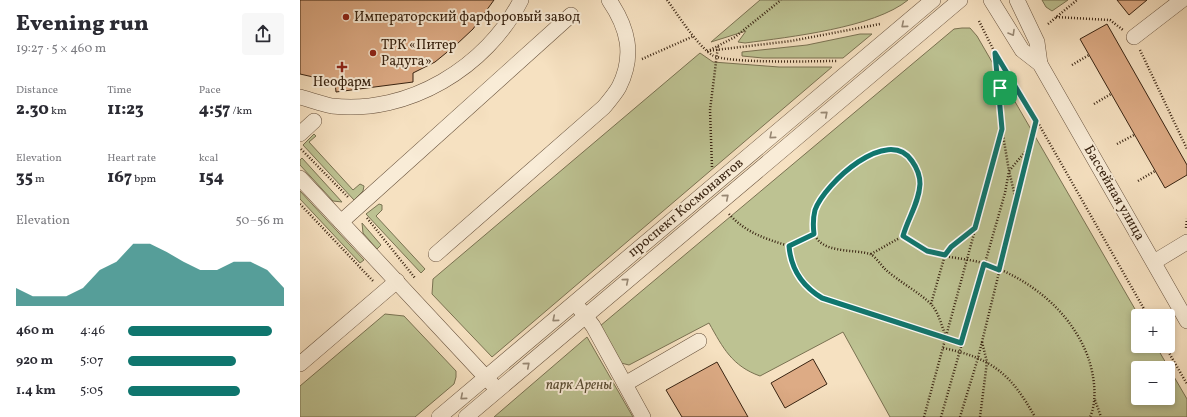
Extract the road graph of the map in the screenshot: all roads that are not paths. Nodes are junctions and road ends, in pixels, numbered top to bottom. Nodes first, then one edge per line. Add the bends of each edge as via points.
1 (521, 0) edge
2 (609, 0) edge
3 (934, 0) edge
4 (960, 0) edge
5 (991, 0) edge
6 (1017, 0) edge
7 (1182, 0) edge
8 (571, 15) dead end
9 (1134, 37) road end
10 (1040, 64) junction
11 (300, 97) edge
12 (314, 121) dead end
13 (300, 134) edge
14 (300, 178) edge
15 (342, 222) junction
16 (1187, 242) edge
17 (436, 254) dead end
18 (1154, 262) junction
19 (397, 281) junction
20 (574, 303) junction
21 (586, 315) junction
22 (1187, 321) edge
23 (699, 341) dead end
24 (300, 364) edge
25 (486, 378) junction
26 (625, 384) junction
27 (497, 390) junction
28 (439, 417) edge
29 (466, 417) edge
30 (643, 417) edge

1 - 11 street via 506,25 492,41 473,60 436,86 398,100 356,107 332,106
2 - 17 street via 624,25 628,44 626,64 619,87 604,107
3 -> 20 street, проспект Космонавтов
21 -> 4 street, проспект Космонавтов
5 -> 10 street, Бассейная улица via 1022,50
6 - 10 street, Бассейная улица via 1037,42
7 - 9 street
8 - 15 street
10 - 18 street, Бассейная улица
12 - 13 street
14 - 15 street
15 - 19 street
16 - 18 street
18 - 22 street, Бассейная улица
19 - 24 street
19 - 25 street
20 - 21 street
20 -> 25 street, проспект Космонавтов
21 - 26 street
27 -> 21 street, проспект Космонавтов
23 - 26 street
25 - 27 street
25 -> 28 street, проспект Космонавтов
26 - 30 street
27 - 29 street, проспект Космонавтов

